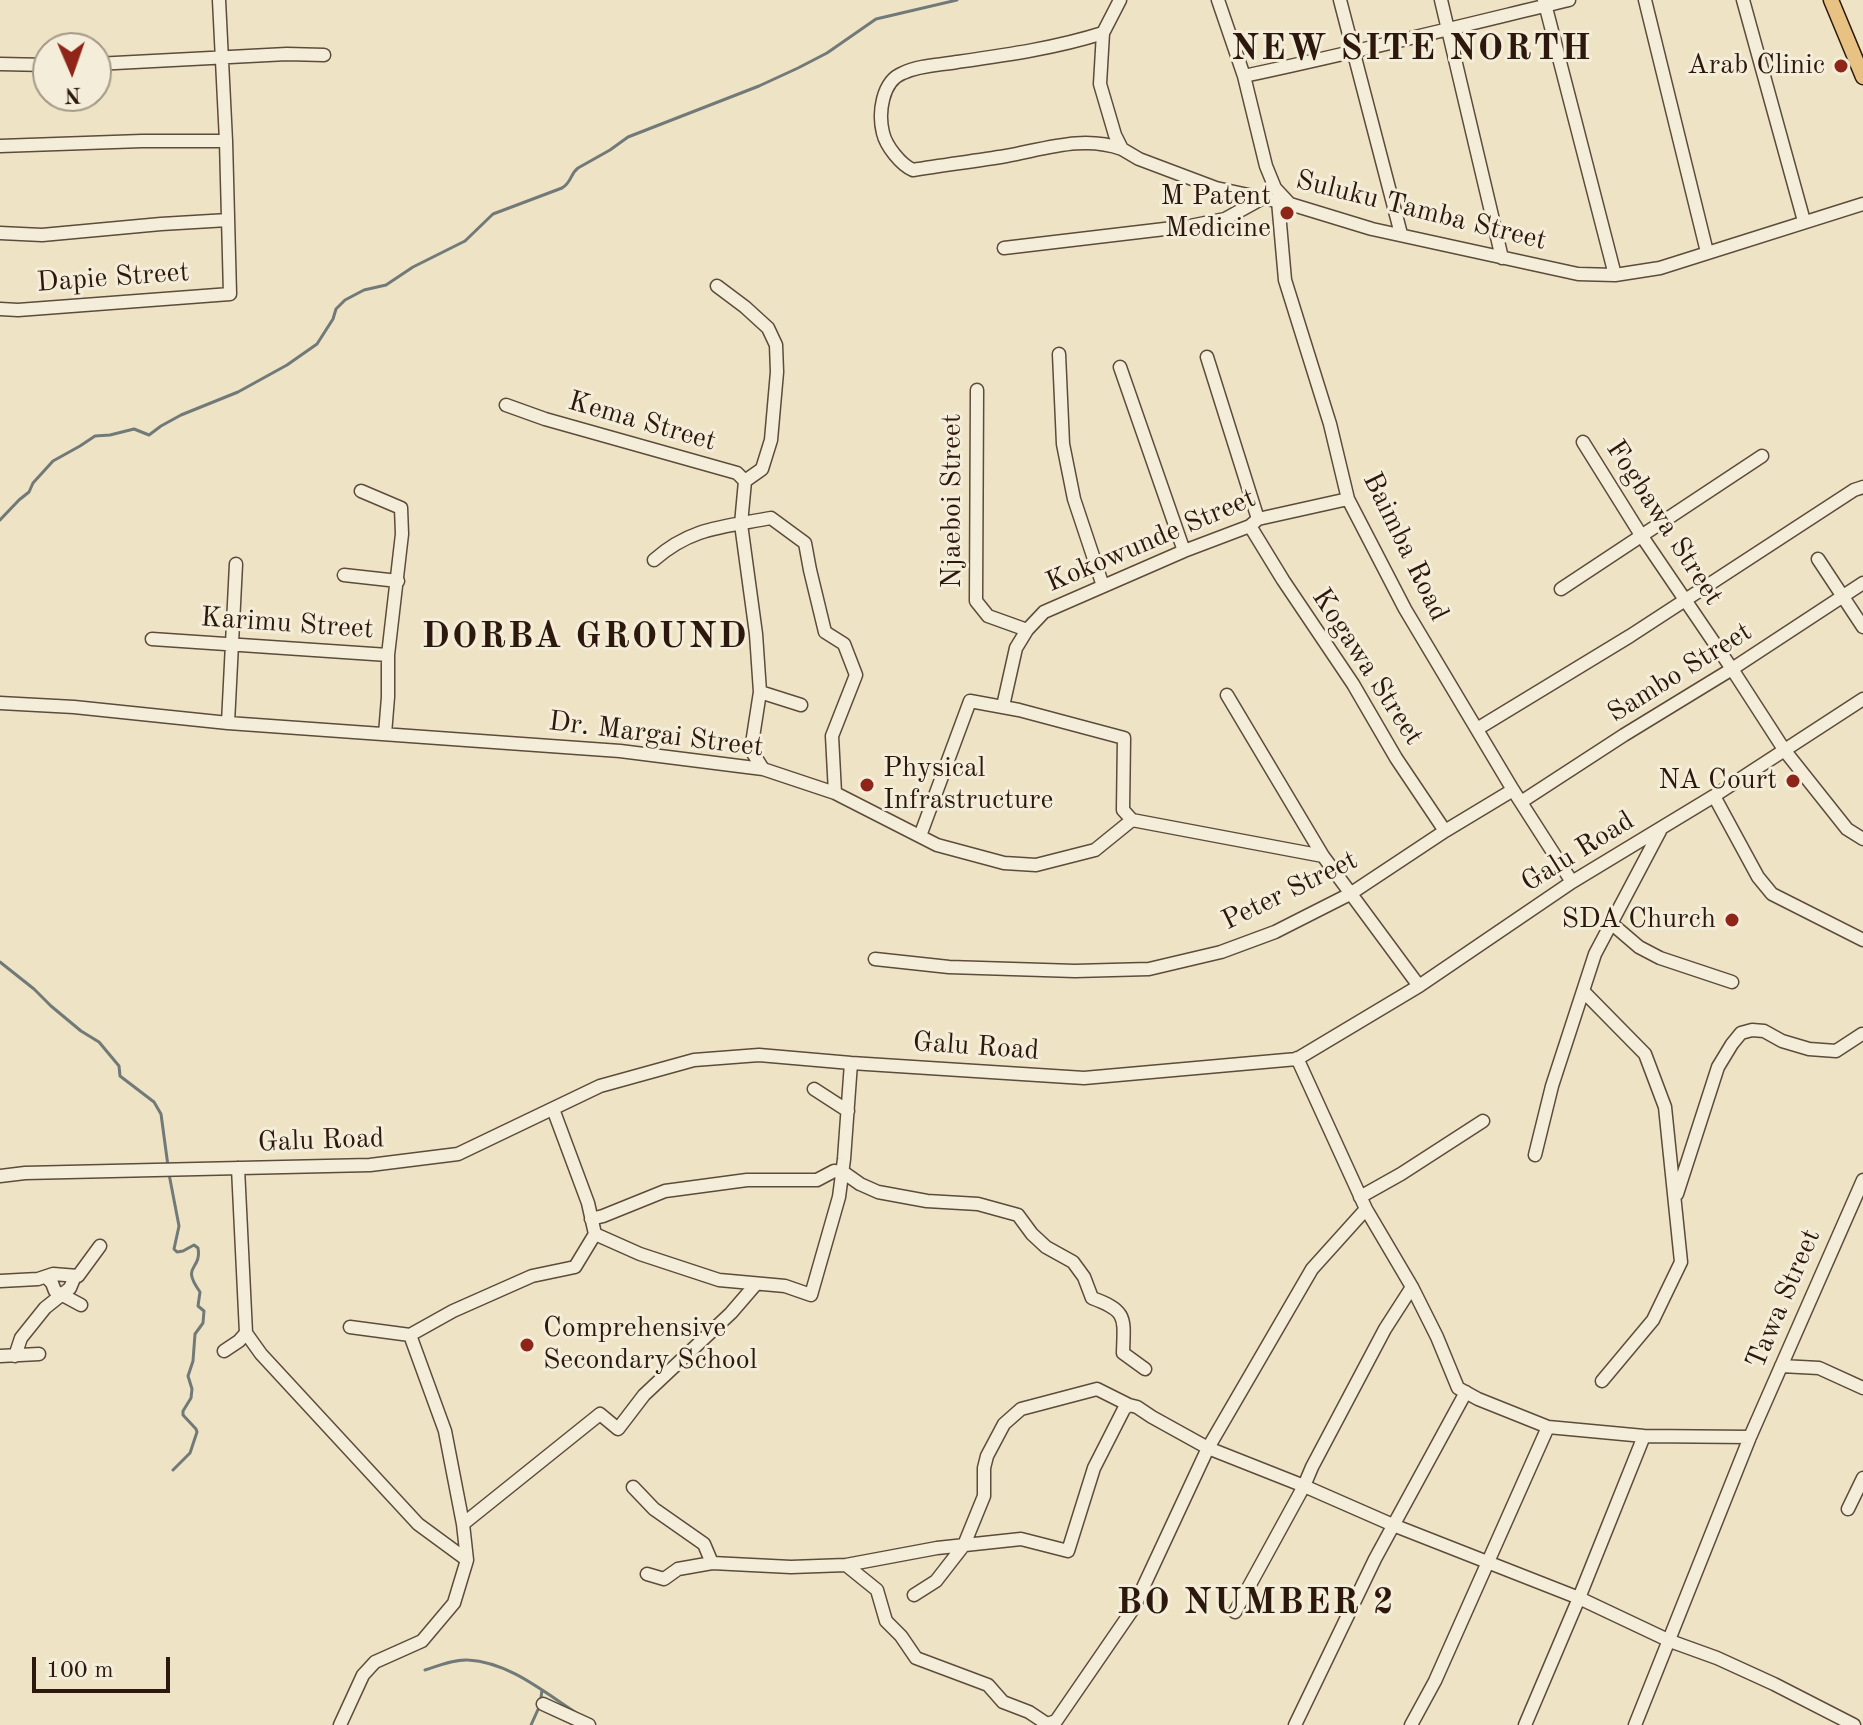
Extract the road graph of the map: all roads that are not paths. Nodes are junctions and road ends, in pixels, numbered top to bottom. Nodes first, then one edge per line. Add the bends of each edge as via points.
1 (219, 0) edge
2 (1120, 0) edge
3 (1218, 0) edge
4 (1340, 0) edge
5 (1441, 0) edge
6 (1569, 0) edge
7 (1645, 0) edge
8 (1743, 0) edge
9 (1831, 0) edge
10 (1545, 3) edge
11 (1447, 28) junction
12 (1103, 33) junction
13 (1354, 52) junction
14 (324, 55) dead end
15 (221, 58) junction
16 (112, 63) edge
17 (6, 64) edge
18 (32, 65) edge
19 (1244, 76) junction
20 (1863, 77) edge
21 (226, 141) junction
22 (0, 146) edge
23 (1122, 149) junction
24 (1263, 198) junction
25 (1284, 202) junction
26 (1863, 204) edge
27 (228, 220) junction
28 (1804, 221) junction
29 (0, 233) edge
30 (1401, 234) junction
31 (1004, 248) dead end
32 (1707, 252) junction
33 (1502, 258) junction
34 (1615, 275) junction
35 (717, 286) dead end
36 (0, 309) edge
37 (1059, 354) dead end
38 (1207, 357) dead end
39 (1120, 367) dead end
40 (977, 390) dead end
41 (506, 405) dead end
42 (1583, 442) dead end
43 (1762, 456) dead end
44 (745, 481) junction
45 (1863, 487) edge
46 (361, 491) dead end
47 (1348, 499) junction
48 (1254, 523) junction
49 (741, 524) junction
50 (1641, 535) junction
51 (1184, 551) junction
52 (1818, 559) dead end
53 (654, 560) dead end
54 (236, 564) dead end
55 (344, 575) dead end
56 (398, 581) junction
57 (1863, 583) edge
58 (1103, 586) junction
59 (1561, 589) dead end
60 (1843, 596) junction
61 (1683, 600) junction
62 (1863, 627) edge
63 (1027, 630) junction
64 (152, 639) dead end
65 (231, 644) junction
66 (388, 655) junction
67 (1732, 669) junction
68 (760, 692) junction
69 (1227, 695) dead end
70 (1863, 699) edge
71 (0, 703) edge
72 (801, 705) dead end
73 (1003, 706) junction
74 (228, 723) junction
75 (1477, 729) junction
76 (385, 734) junction
77 (1785, 751) junction
78 (763, 769) junction
79 (1513, 790) junction
80 (835, 793) junction
81 (1714, 796) junction
82 (1521, 802) junction
83 (1132, 820) junction
84 (1661, 828) junction
85 (1445, 831) junction
86 (920, 836) junction
87 (1863, 839) edge
88 (1323, 856) junction
89 (1572, 882) junction
90 (1350, 894) junction
91 (1611, 923) junction
92 (1863, 940) edge
93 (875, 959) dead end
94 (1732, 982) dead end
95 (1419, 986) junction
96 (1583, 991) junction
97 (1862, 1034) edge
98 (1297, 1058) junction
99 (851, 1063) junction
100 (814, 1089) dead end
101 (553, 1109) junction
102 (848, 1111) junction
103 (1483, 1121) dead end
104 (1535, 1155) dead end
105 (238, 1168) junction
106 (843, 1172) junction
107 (0, 1176) edge
108 (1863, 1180) edge
109 (1675, 1201) junction
110 (1363, 1203) junction
111 (591, 1219) junction
112 (595, 1234) junction
113 (100, 1246) dead end
114 (75, 1276) junction
115 (46, 1277) junction
116 (0, 1281) edge
117 (756, 1284) junction
118 (1412, 1287) junction
119 (60, 1294) junction
120 (81, 1305) dead end
121 (350, 1327) dead end
122 (246, 1333) junction
123 (410, 1335) junction
124 (224, 1351) dead end
125 (39, 1354) dead end
126 (0, 1356) edge
127 (15, 1356) junction
128 (1781, 1366) junction
129 (1145, 1369) dead end
130 (1602, 1381) dead end
131 (1863, 1388) edge
132 (1466, 1392) junction
133 (1129, 1405) junction
134 (1548, 1427) junction
135 (1644, 1436) junction
136 (1750, 1437) junction
137 (1208, 1448) junction
138 (1863, 1478) edge
139 (1304, 1486) junction
140 (633, 1487) dead end
141 (1848, 1509) dead end
142 (1395, 1523) junction
143 (463, 1524) junction
144 (964, 1545) junction
145 (467, 1560) junction
146 (1488, 1562) junction
147 (712, 1563) junction
148 (846, 1565) junction
149 (647, 1574) dead end
150 (914, 1595) dead end
151 (1579, 1598) junction
152 (1235, 1612) dead end
153 (1670, 1641) junction
154 (543, 1704) dead end
155 (1046, 1724) edge
156 (340, 1725) edge
157 (589, 1725) edge
158 (1295, 1725) edge
159 (1411, 1725) edge
160 (1525, 1725) edge
161 (1635, 1725) edge
162 (1854, 1725) edge

1 - 15 street
2 - 12 street
3 - 19 street, Baimba Road
4 - 13 street
5 - 11 street
6 - 10 street
7 - 32 street
8 - 28 street
9 - 20 main road
10 - 11 street
10 - 34 street
11 - 13 street
11 - 33 street
12 - 23 street via 1100,84
12 - 23 street, Suluku Tamba Street via 902,73 885,91 883,135 913,170 1075,142
13 - 19 street
13 - 30 street
14 - 15 street
15 - 16 street
15 - 21 street
17 - 18 street
19 - 25 street, Baimba Road via 1266,166
21 - 22 street
21 - 27 street
23 - 24 street, Suluku Tamba Street via 1216,188
24 - 25 street, Suluku Tamba Street
24 - 31 street via 1225,219 1190,226
25 - 30 street, Suluku Tamba Street
25 - 47 street, Baimba Road via 1285,280
26 - 28 street, Suluku Tamba Street
27 - 29 street via 42,235
27 - 36 street, Dapie Street via 230,294
28 - 32 street, Suluku Tamba Street
30 - 33 street, Suluku Tamba Street
32 - 34 street, Suluku Tamba Street via 1660,268
33 - 34 street, Suluku Tamba Street via 1578,274
35 - 44 street via 768,328 776,345 771,440 762,469
37 - 58 street via 1063,444 1074,499
38 - 48 street, Kogawa Street
39 - 51 street
40 - 63 street, Njaeboi Street via 976,601 988,616
41 - 44 street, Kema Street via 737,473
42 - 50 street, Fogbawa Street
43 - 50 street
44 - 49 street, Kema Street
45 - 61 street
46 - 56 street via 401,508
47 - 48 street, Kokowunde Street
47 - 75 street, Baimba Road via 1405,609
48 - 51 street, Kokowunde Street
48 - 85 street, Kogawa Street via 1283,580
49 - 53 street via 699,531
49 - 68 street, Kema Street
49 - 80 street via 771,518 805,543 825,632 844,644 856,675 832,736
50 - 59 street
50 - 61 street, Fogbawa Street
51 - 58 street, Kokowunde Street
52 - 60 street
54 - 65 street
55 - 56 street
56 - 66 street
57 - 60 street, Sambo Street
58 - 63 street, Kokowunde Street via 1044,612
60 - 62 street
60 - 67 street, Sambo Street
61 - 67 street, Fogbawa Street
61 - 75 street
63 - 73 street via 1016,648
64 - 65 street, Karimu Street
65 - 66 street, Karimu Street
65 - 74 street
66 - 76 street, Karimu Street
67 - 77 street, Fogbawa Street
67 - 82 street, Sambo Street
68 - 72 street
68 - 78 street, Kema Street via 751,750
69 - 88 street
70 - 77 street, Galu Road
71 - 74 street, Dr. Margai Street
73 - 83 street via 1124,738 1123,810
73 - 86 street via 970,701
74 - 76 street, Dr. Margai Street
75 - 79 street, Baimba Road
76 - 78 street, Dr. Margai Street via 620,751
77 - 81 street, Galu Road
77 - 87 street, Fogbawa Street via 1847,829
78 - 80 street, Dr. Margai Street
79 - 82 street, Baimba Road
79 - 85 street, Peter Street
80 - 86 street, Dr. Margai Street
81 - 84 street, Galu Road
81 - 92 street via 1772,894
82 - 89 street, Baimba Road
83 - 86 street, Dr. Margai Street via 1095,850 1036,865 1004,863
83 - 88 street
84 - 89 street, Galu Road
84 - 91 street
85 - 90 street, Peter Street
88 - 90 street
89 - 95 street, Galu Road
90 - 93 street, Peter Street via 1275,932 1149,969 949,967
90 - 95 street
91 - 94 street via 1660,958
91 - 96 street
95 - 98 street, Galu Road
96 - 104 street
96 - 109 street via 1645,1054 1665,1107
97 - 109 street via 1836,1051 1809,1049 1764,1031 1741,1033 1718,1067
98 - 99 street, Galu Road via 1084,1078
98 - 110 street
99 - 101 street, Galu Road via 759,1055 694,1060 600,1086
99 - 102 street
100 - 102 street
101 - 105 street, Galu Road via 458,1154 370,1165
101 - 111 street
102 - 106 street
103 - 110 street
105 - 107 street, Galu Road
105 - 122 street
106 - 111 street via 817,1180 747,1180 665,1191
106 - 117 street via 811,1295
106 - 129 street via 878,1192 978,1204 1018,1215 1046,1247 1073,1262 1092,1298 1122,1315 1123,1353
108 - 128 street, Tawa Street
109 - 130 street via 1681,1262 1653,1320
110 - 118 street
110 - 137 street via 1312,1269
111 - 112 street
112 - 117 street via 719,1280
112 - 123 street via 575,1267 532,1276
113 - 114 street
114 - 115 street
114 - 119 street
115 - 116 street
115 - 119 street
117 - 143 street via 644,1395 618,1429 600,1414
118 - 132 street via 1458,1388
118 - 139 street
119 - 120 street
119 - 127 street via 21,1338
121 - 123 street
122 - 124 street
122 - 145 street via 418,1524
123 - 143 street via 445,1431
125 - 127 street
126 - 127 street
128 - 131 street via 1819,1368
128 - 136 street, Tawa Street
132 - 134 street
132 - 142 street
133 - 137 street
133 - 144 street via 1094,1468 1068,1551 1021,1539
133 - 144 street via 1097,1389 1012,1416 987,1456 984,1496
134 - 135 street
134 - 146 street
135 - 136 street
135 - 151 street
136 - 153 street, Tawa Street
137 - 139 street
137 - 155 street via 1133,1609 1056,1721
138 - 141 street
139 - 142 street
139 - 152 street
140 - 147 street via 654,1509 704,1544
142 - 146 street
142 - 158 street
143 - 145 street
144 - 148 street
144 - 150 street via 936,1581
145 - 156 street via 454,1603 422,1641 375,1662 363,1675
146 - 151 street
146 - 159 street
147 - 148 street
147 - 149 street via 678,1569 664,1579
148 - 155 street via 877,1590 886,1621 916,1658 988,1685 1003,1702
151 - 153 street
151 - 160 street
153 - 161 street, Tawa Street
153 - 162 street via 1774,1684
154 - 157 street

